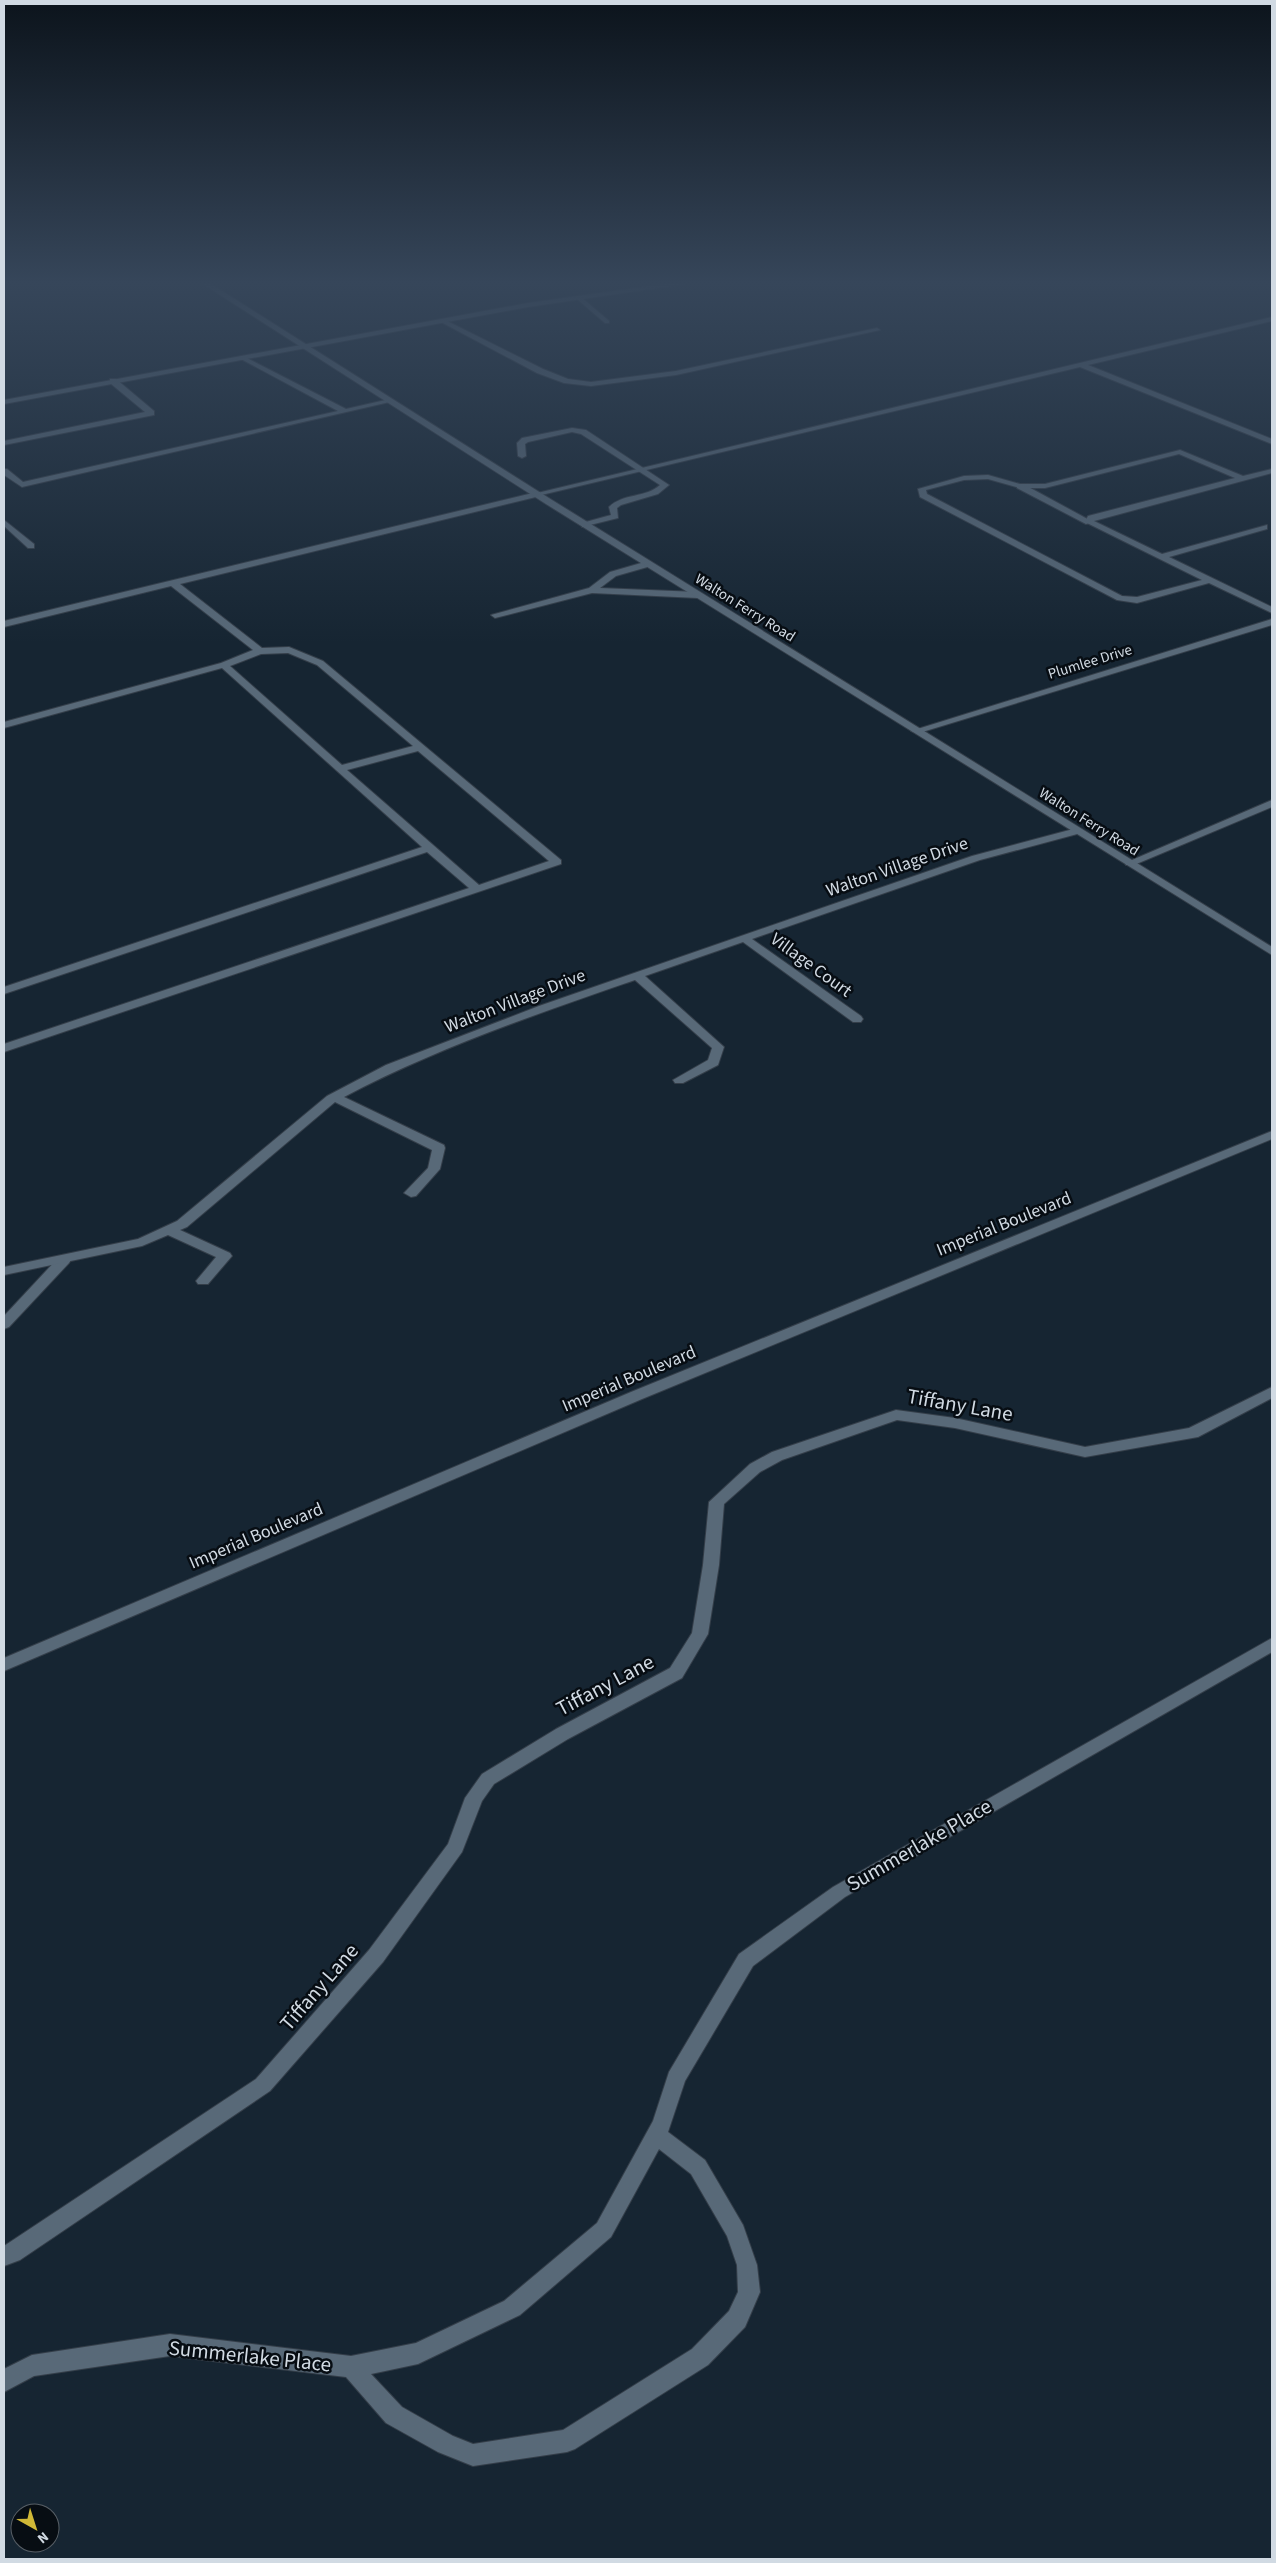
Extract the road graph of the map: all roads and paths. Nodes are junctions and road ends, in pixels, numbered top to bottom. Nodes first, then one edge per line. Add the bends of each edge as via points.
1 (140, 404) edge
2 (331, 404) edge
3 (378, 404) edge
4 (394, 404) edge
5 (914, 404) edge
6 (1177, 404) edge
7 (345, 411) junction
8 (1272, 442) edge
9 (4, 443) edge
10 (522, 456) dead end
11 (641, 469) junction
12 (4, 471) edge
13 (1272, 471) edge
14 (1243, 479) junction
15 (1020, 486) junction
16 (537, 494) junction
17 (4, 522) edge
18 (1089, 522) junction
19 (585, 525) junction
20 (1264, 527) dead end
21 (31, 546) dead end
22 (1161, 557) junction
23 (648, 564) junction
24 (1210, 580) junction
25 (172, 582) junction
26 (592, 590) junction
27 (698, 595) junction
28 (1272, 610) edge
29 (495, 615) dead end
30 (1272, 622) edge
31 (4, 624) edge
32 (260, 651) junction
33 (224, 665) junction
34 (4, 725) edge
35 (916, 730) junction
36 (420, 747) junction
37 (342, 768) junction
38 (1272, 803) edge
39 (1077, 830) junction
40 (430, 848) junction
41 (1130, 863) junction
42 (477, 889) junction
43 (744, 938) junction
44 (1272, 952) edge
45 (637, 975) junction
46 (4, 991) edge
47 (857, 1019) dead end
48 (4, 1048) edge
49 (679, 1080) dead end
50 (334, 1098) junction
51 (1272, 1135) edge
52 (411, 1193) dead end
53 (168, 1230) junction
54 (64, 1260) junction
55 (4, 1271) edge
56 (202, 1281) dead end
57 (4, 1324) edge
58 (1272, 1392) edge
59 (1272, 1644) edge
60 (4, 1665) edge
61 (656, 2135) junction
62 (4, 2256) edge
63 (351, 2367) junction
64 (4, 2382) edge

1 - 9 street via 151,413
2 - 7 street
3 - 7 street
4 - 16 street, Walton Ferry Road
5 - 11 street
6 - 8 street
7 - 12 street via 22,485
10 - 11 street via 521,443 525,440 572,430 583,432
11 - 16 street
11 - 19 street via 664,487 618,502 613,507 615,516
13 - 14 street
14 - 15 street via 1180,452 1045,486
14 - 18 street via 1091,518
15 - 18 street
15 - 24 street via 978,477 922,489 922,492 1120,598 1137,600
16 - 19 street, Walton Ferry Road
16 - 25 street
17 - 21 street
18 - 22 street
19 - 23 street, Walton Ferry Road
20 - 22 street
22 - 24 street
23 - 26 street via 613,574
23 - 27 street, Walton Ferry Road
24 - 28 street
25 - 31 street
25 - 32 lane
26 - 27 street
26 - 29 street
27 - 35 street, Walton Ferry Road
30 - 35 street, Plumlee Drive
32 - 33 lane
32 - 36 street via 289,650 320,663
33 - 34 street
33 - 37 lane
35 - 39 street, Walton Ferry Road
36 - 37 street
36 - 42 street via 557,862
37 - 40 lane
38 - 41 lane
39 - 41 street, Walton Ferry Road
39 - 43 street, Walton Village Drive via 976,858
40 - 42 street
40 - 46 lane
41 - 44 street, Walton Ferry Road
42 - 48 street
43 - 45 street, Walton Village Drive
43 - 47 street, Village Court
45 - 49 street via 718,1048 714,1062
45 - 50 street, Walton Village Drive via 390,1068
50 - 52 street via 439,1148 434,1169
50 - 53 street, Walton Village Drive via 182,1224
51 - 60 street, Imperial Boulevard via 887,1292 149,1601
53 - 54 street, Walton Village Drive via 142,1242
53 - 56 street via 225,1256
54 - 55 street, Walton Village Drive
54 - 57 street
58 - 62 street, Tiffany Lane via 1193,1433 1085,1452 955,1423 896,1415 777,1456 754,1468 717,1502 700,1634 676,1673 562,1734 488,1779 474,1798 456,1847 382,1948 263,2085
59 - 61 street, Summerlake Place via 839,1892 746,1960 676,2078
61 - 63 street, Summerlake Place via 604,2230 512,2308 418,2353
61 - 63 street, Summerlake Place via 698,2167 736,2232 747,2265 749,2292 737,2319 700,2357 567,2440 473,2455 394,2415
63 - 64 street, Summerlake Place via 170,2345 32,2366

